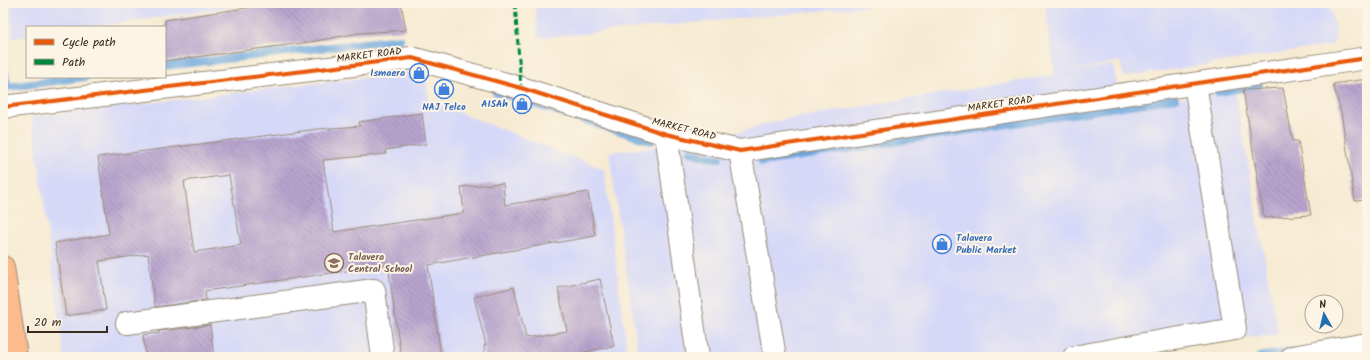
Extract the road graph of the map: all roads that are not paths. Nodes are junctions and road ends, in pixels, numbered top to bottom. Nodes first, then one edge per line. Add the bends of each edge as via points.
1 (1367, 58) edge
2 (1195, 84) junction
3 (3, 107) edge
4 (666, 134) junction
5 (740, 151) junction
6 (3, 267) edge
7 (127, 323) dead end
8 (1367, 344) edge
9 (1147, 350) edge
10 (16, 357) edge
11 (383, 357) edge
12 (698, 357) edge
13 (775, 357) edge
14 (1074, 357) edge
15 (1292, 357) edge

1 - 2 street, MARKET ROAD
2 - 5 street, MARKET ROAD
2 - 9 street via 1235,329
3 - 4 street, MARKET ROAD via 412,58 521,88
4 - 5 street, MARKET ROAD
4 - 12 street
5 - 13 street
6 - 10 main road
7 - 11 street via 374,290
8 - 15 street
9 - 14 street

